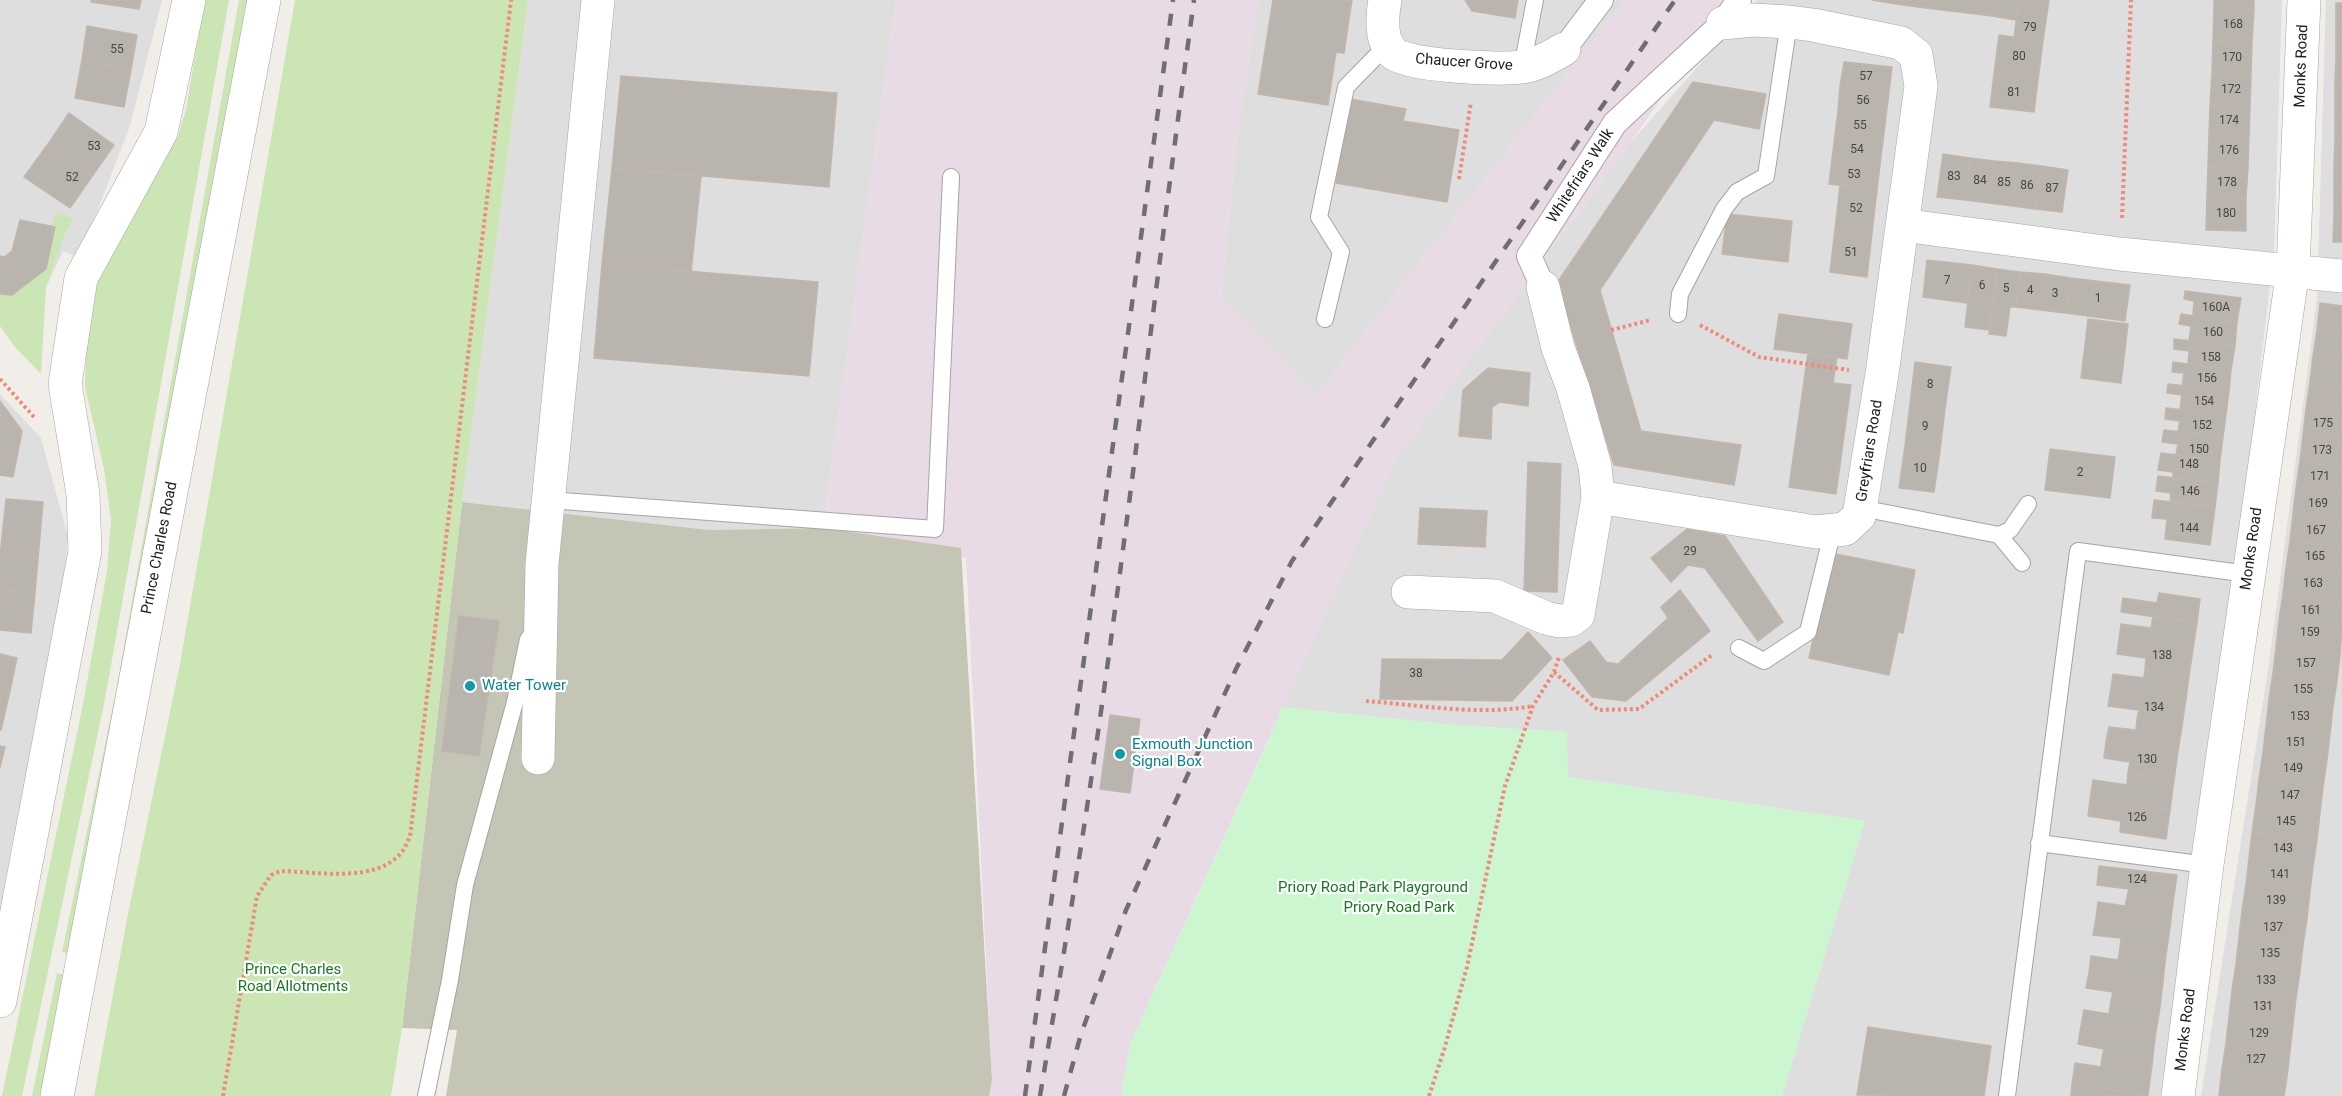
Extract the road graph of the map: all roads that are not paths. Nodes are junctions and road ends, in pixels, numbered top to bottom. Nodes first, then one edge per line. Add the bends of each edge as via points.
1 (189, 0) edge
2 (264, 0) edge
3 (598, 0) edge
4 (1385, 0) edge
5 (1535, 0) edge
6 (1601, 0) edge
7 (2304, 0) edge
8 (1731, 12) edge
9 (1807, 15) edge
10 (1387, 45) junction
11 (1564, 49) joint
12 (1522, 67) junction
13 (951, 177) dead end
14 (1902, 225) junction
15 (2293, 270) junction
16 (2342, 276) edge
17 (1543, 287) joint
18 (1678, 314) road end
19 (1326, 319) dead end
20 (1598, 497) junction
21 (549, 500) junction
22 (2028, 504) dead end
23 (1861, 508) junction
24 (1833, 530) junction
25 (1999, 536) junction
26 (2022, 563) dead end
27 (542, 564) junction
28 (2248, 574) junction
29 (1408, 592) dead end
30 (1739, 648) road end
31 (538, 758) dead end
32 (2039, 843) junction
33 (2207, 865) junction
34 (0, 1001) edge
35 (57, 1096) edge
36 (426, 1096) edge
37 (2007, 1096) edge
38 (2178, 1096) edge

1 - 34 street via 161,132 81,278 65,384 83,494 85,551
2 - 35 street, Prince Charles Road
3 - 21 street
4 - 10 street via 1383,29
5 - 12 lane
6 - 11 street, Chaucer Grove
7 - 15 street, Monks Road
8 - 9 street, Greyfriars Road via 1753,20
8 - 17 street, Whitefriars Walk via 1615,123 1529,256
9 - 14 street, Greyfriars Road via 1901,43 1916,55 1921,86
9 - 18 lane via 1766,176 1737,192 1724,209 1680,294
10 - 12 street, Chaucer Grove via 1400,58 1441,65
10 - 19 lane via 1346,87 1319,217 1341,252
11 - 12 street, Chaucer Grove
13 - 21 lane via 935,529
14 - 15 street via 2120,254
14 - 23 street, Greyfriars Road
15 - 16 street
15 - 28 street, Monks Road
17 - 20 street via 1595,466
20 - 24 street, Greyfriars Road via 1816,532
20 - 29 street via 1578,615 1571,620 1546,618 1495,596
21 - 27 street
22 - 25 lane via 2010,530
23 - 24 street, Greyfriars Road via 1860,516 1845,529
23 - 25 lane
24 - 30 lane via 1808,632 1764,661
25 - 26 lane
27 - 31 street
27 - 36 lane via 515,702 465,885
28 - 32 lane via 2078,551
28 - 33 street, Monks Road
32 - 33 lane
32 - 37 lane
33 - 38 street, Monks Road

